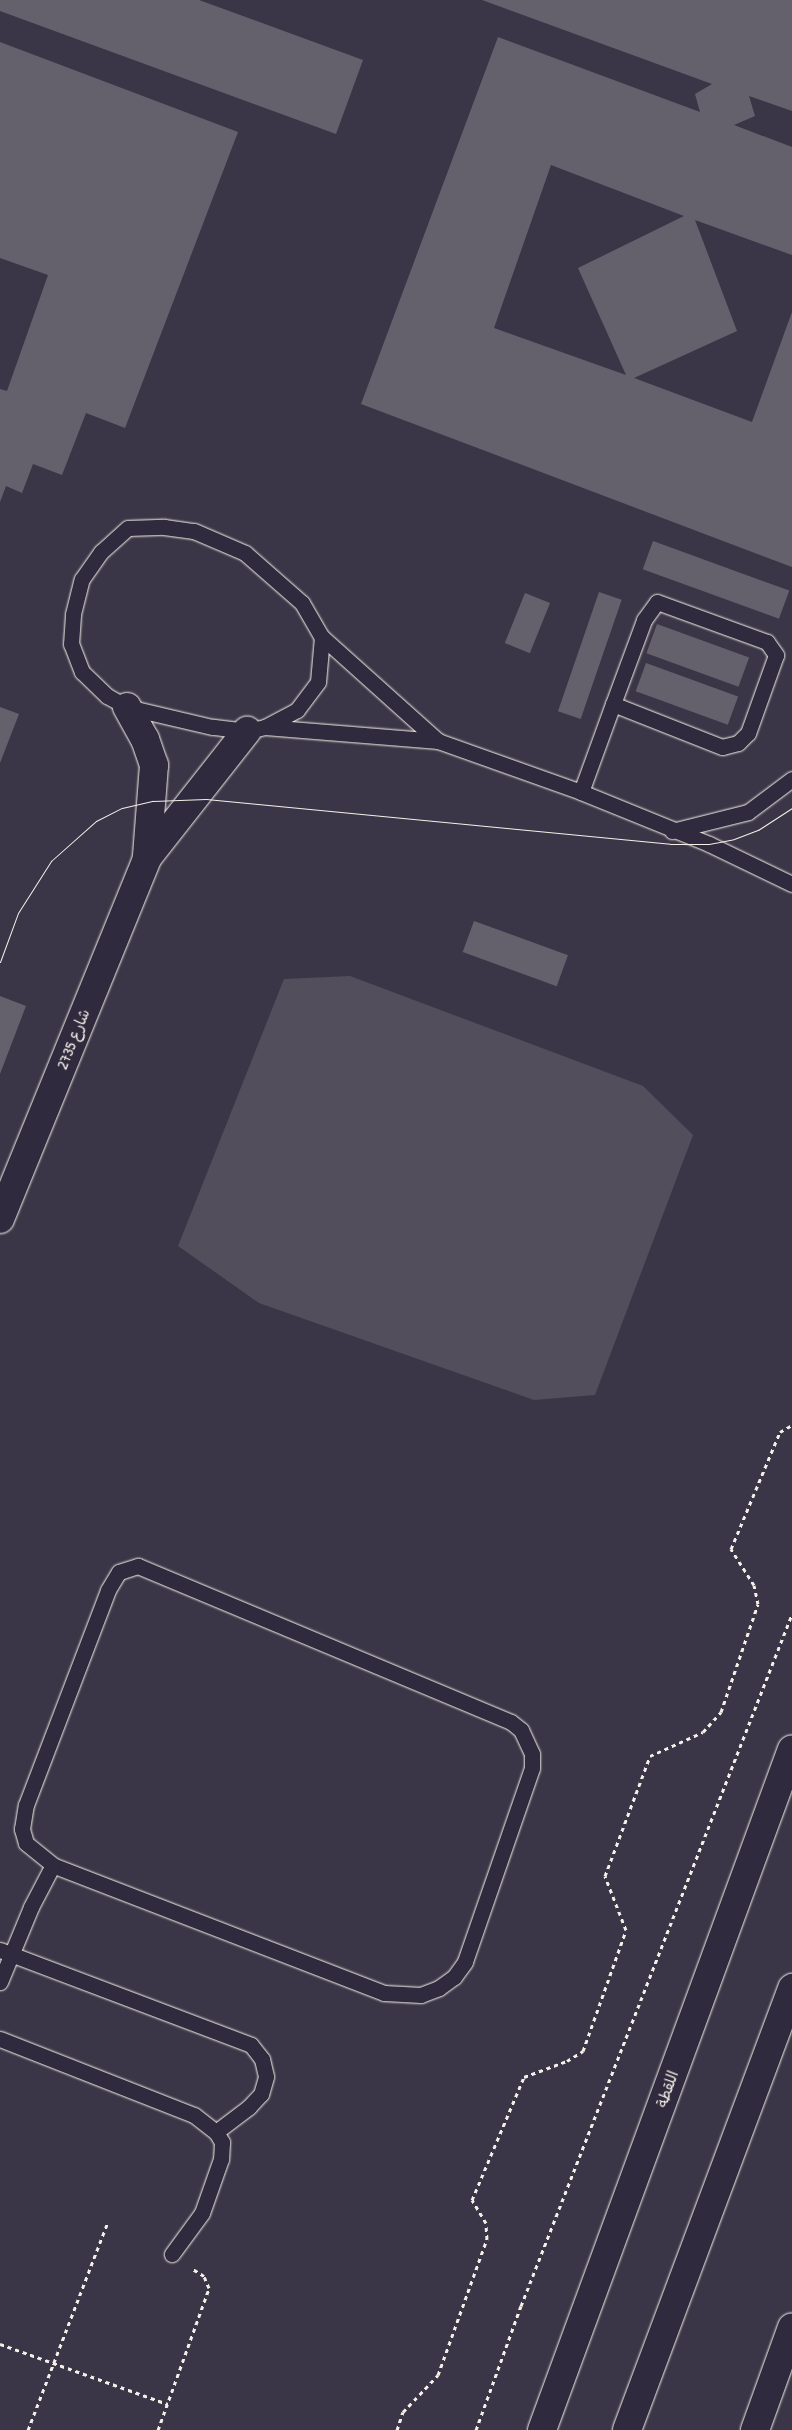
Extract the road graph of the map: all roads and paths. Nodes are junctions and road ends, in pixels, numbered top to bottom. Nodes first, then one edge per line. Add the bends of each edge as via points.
1 (322, 637) junction
2 (613, 704) junction
3 (127, 707) junction
4 (256, 729) junction
5 (438, 741) junction
6 (792, 779) edge
7 (581, 792) junction
8 (671, 831) junction
9 (147, 858) junction
10 (792, 884) edge
11 (0, 1220) edge
12 (792, 1425) edge
13 (792, 1614) edge
14 (792, 1749) edge
15 (53, 1865) junction
16 (6, 1952) edge
17 (0, 1982) edge
18 (792, 1988) edge
19 (0, 2039) edge
20 (216, 2132) junction
21 (106, 2224) dead end
22 (172, 2254) joint
23 (792, 2327) edge
24 (0, 2344) edge
25 (54, 2364) junction
26 (168, 2404) junction
27 (28, 2430) edge
28 (158, 2430) edge
29 (397, 2430) edge
30 (476, 2430) edge
31 (542, 2430) edge
32 (628, 2430) edge
33 (755, 2430) edge

1 - 3 lane via 302,603 245,553 194,531 164,527 128,528 101,552 82,579 74,614 72,644 82,672 107,696
1 - 4 lane via 318,682 297,710
1 - 5 lane
2 - 2 lane via 644,620 658,602 767,642 776,655 748,733 738,744 722,747
2 - 7 lane
3 - 4 lane via 212,727
3 - 9 street, شارع 2735 via 145,739 154,765
4 - 5 lane
4 - 9 street, شارع 2735
5 - 7 lane
6 - 8 lane via 748,812
7 - 8 lane
8 - 10 lane via 709,844
9 - 11 street, شارع 2735
12 - 29 path via 780,1432 730,1549 754,1585 758,1604 721,1712 703,1732 650,1756 605,1876 626,1930 583,2051 524,2076 472,2200 486,2223 484,2248 438,2375 403,2412
13 - 30 path via 521,2306
14 - 31 street, اللقطة
15 - 15 lane via 384,1992 421,1995 454,1977 465,1962 532,1768 532,1754 528,1740 511,1722 138,1566 119,1572 108,1590 26,1805 22,1829 26,1843
15 - 16 lane
16 - 17 lane
16 - 20 lane via 251,2045 262,2059 266,2077 261,2094 249,2108
18 - 32 street
19 - 20 lane via 194,2114
20 - 22 lane via 222,2142 221,2159 202,2213
21 - 25 path
22 - 26 path via 204,2276 209,2288
23 - 33 street
24 - 25 path
25 - 26 path
25 - 27 path
26 - 28 path

